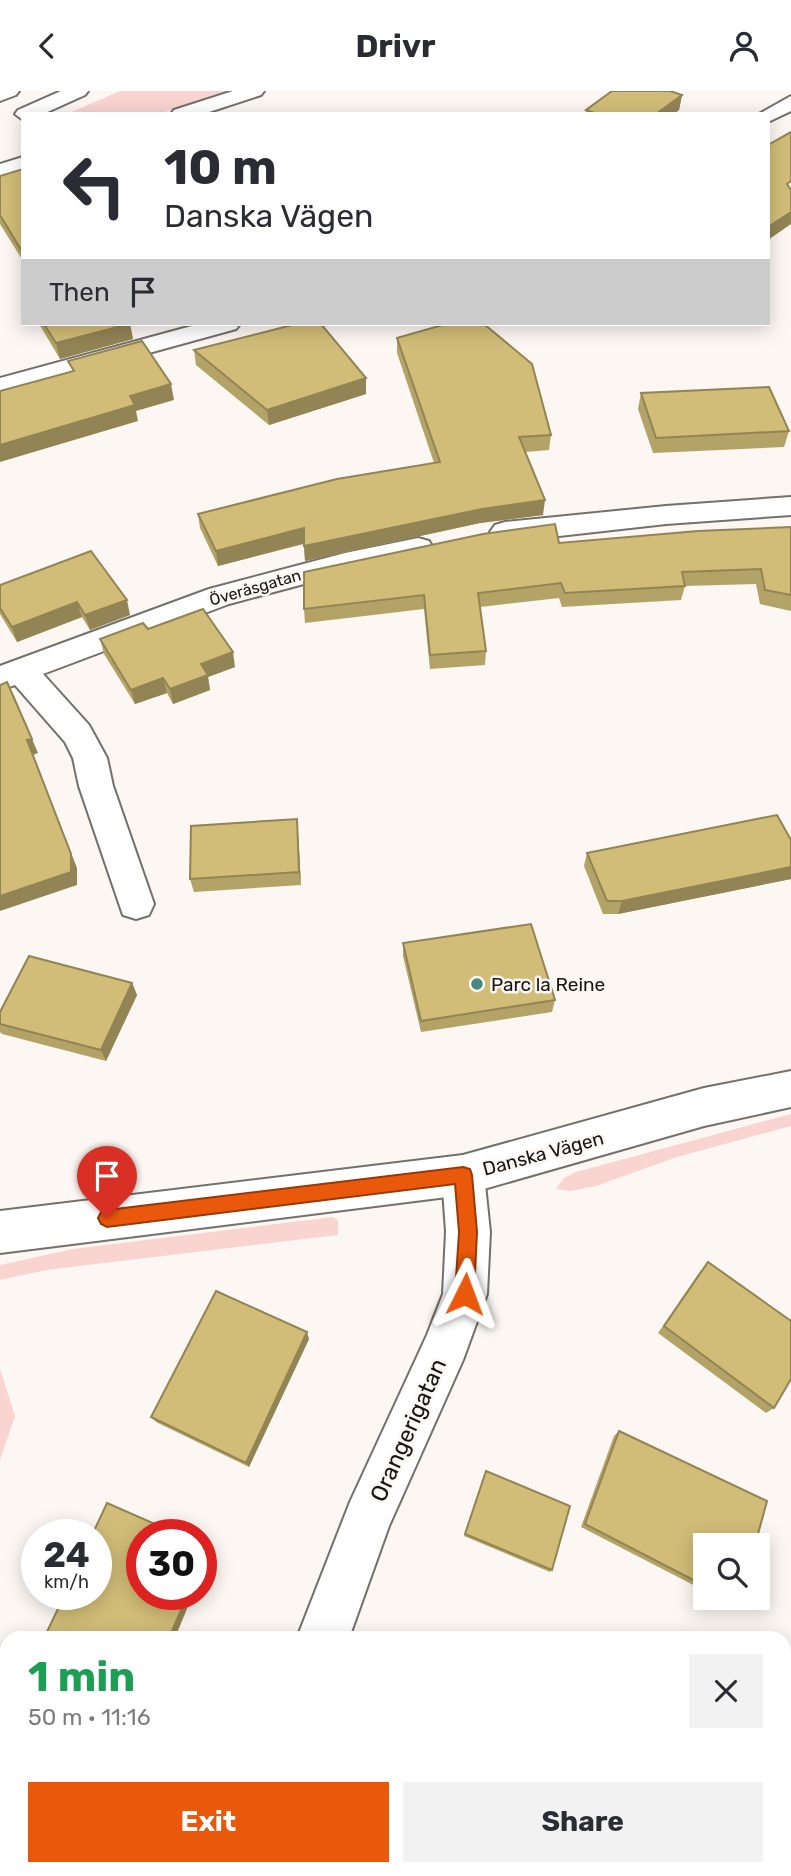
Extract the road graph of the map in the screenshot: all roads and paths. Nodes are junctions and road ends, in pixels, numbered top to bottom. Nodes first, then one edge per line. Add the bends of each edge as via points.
1 (9, 91) edge
2 (78, 91) edge
3 (254, 91) edge
4 (0, 95) edge
5 (791, 102) edge
6 (29, 112) edge
7 (187, 112) edge
8 (770, 115) edge
9 (21, 165) edge
10 (0, 171) edge
11 (220, 326) edge
12 (0, 386) edge
13 (791, 506) edge
14 (481, 536) edge
15 (440, 544) edge
16 (10, 674) edge
17 (136, 904) dead end
18 (791, 1089) edge
19 (463, 1175) junction
20 (0, 1232) edge
21 (326, 1631) edge

1 - 4 main road
2 - 6 main road
3 - 7 main road
5 - 8 main road
9 - 10 main road
11 - 12 main road
13 - 14 main road
15 - 16 main road, Överåsgatan via 220,596
16 - 17 main road, Överåsgatan via 77,734 90,758
18 - 19 main road, Danska Vägen via 704,1107
19 - 20 main road, Danska Vägen
19 - 21 main road, Orangerigatan via 468,1232 465,1294 368,1519

